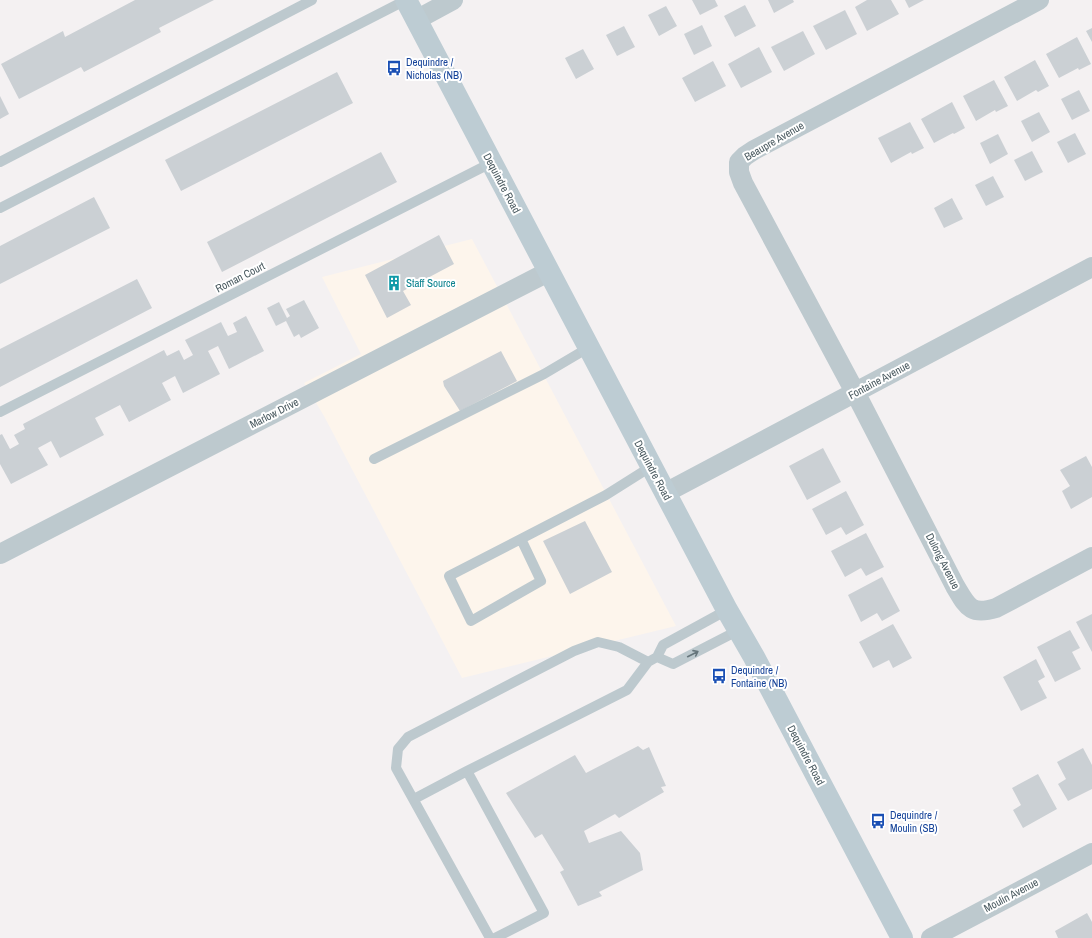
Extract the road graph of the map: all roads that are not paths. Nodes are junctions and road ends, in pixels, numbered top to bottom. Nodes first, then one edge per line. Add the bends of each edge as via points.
1 (312, 0) edge
2 (406, 0) edge
3 (453, 0) edge
4 (1039, 0) edge
5 (416, 20) junction
6 (0, 162) edge
7 (491, 163) junction
8 (0, 208) edge
9 (1092, 267) edge
10 (548, 272) junction
11 (588, 348) junction
12 (855, 392) junction
13 (0, 412) edge
14 (374, 460) dead end
15 (652, 466) junction
16 (665, 493) junction
17 (521, 539) junction
18 (0, 554) edge
19 (1092, 557) edge
20 (727, 610) junction
21 (739, 630) junction
22 (657, 657) junction
23 (648, 662) junction
24 (467, 771) junction
25 (414, 799) junction
26 (1092, 853) edge
27 (490, 938) edge
28 (495, 938) edge
29 (902, 938) edge
30 (931, 938) edge

1 - 6 lane
2 - 5 main road, Dequindre Road
2 - 8 lane
3 - 5 street
4 - 12 street, Beaupre Avenue via 754,150 739,162 739,172 744,183
5 - 7 main road, Dequindre Road
7 - 10 main road, Dequindre Road
7 - 13 lane, Roman Court
9 - 12 street, Fontaine Avenue
10 - 11 main road, Dequindre Road
10 - 18 street, Marlow Drive
11 - 14 lane via 544,374
11 - 15 main road, Dequindre Road
12 - 16 street, Fontaine Avenue
12 - 19 street, Dulong Avenue via 955,586 968,606 975,611 984,612 996,608
15 - 16 main road, Dequindre Road
15 - 17 lane via 606,495
16 - 20 main road, Dequindre Road
17 - 17 lane via 449,576 472,621 541,581
20 - 21 main road, Dequindre Road
20 - 22 lane via 663,646
22 -> 21 lane via 673,664
21 - 29 main road, Dequindre Road
22 - 23 lane
23 - 24 lane via 627,690
23 - 25 lane via 619,647 598,642 574,651 408,737 398,749 396,768
24 - 25 lane
24 - 28 lane via 544,913
25 - 27 lane
26 - 30 street, Moulin Avenue

